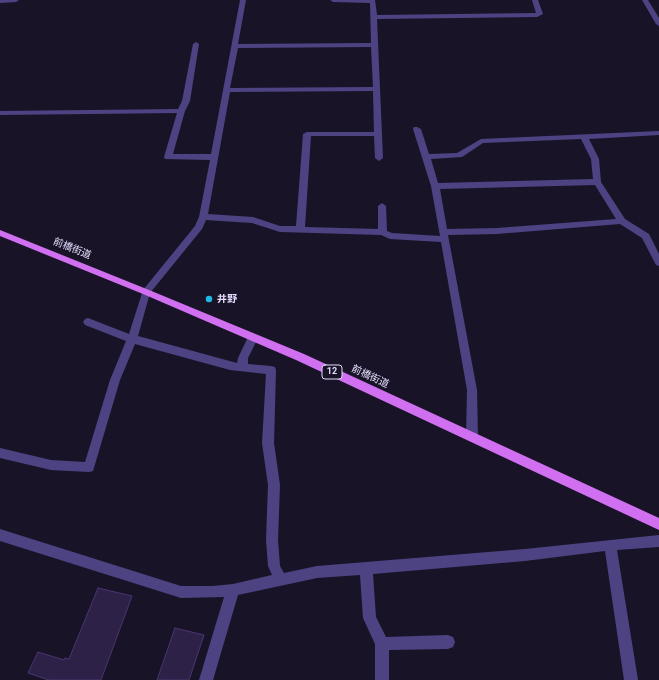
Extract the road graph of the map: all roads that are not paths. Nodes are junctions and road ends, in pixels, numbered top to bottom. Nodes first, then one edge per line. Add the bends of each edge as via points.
1 (16, 0) edge
2 (243, 0) edge
3 (333, 0) edge
4 (535, 0) edge
5 (645, 0) edge
6 (0, 1) edge
7 (374, 17) junction
8 (659, 24) edge
9 (196, 44) dead end
10 (374, 45) junction
11 (235, 46) junction
12 (376, 89) junction
13 (226, 90) junction
14 (181, 111) junction
15 (0, 112) edge
16 (416, 129) dead end
17 (659, 133) edge
18 (378, 134) junction
19 (584, 136) junction
20 (213, 157) junction
21 (426, 157) junction
22 (379, 158) dead end
23 (597, 182) junction
24 (434, 186) junction
25 (382, 206) dead end
26 (203, 217) junction
27 (622, 221) junction
28 (300, 230) junction
29 (383, 232) junction
30 (0, 233) edge
31 (443, 235) junction
32 (659, 263) edge
33 (146, 292) junction
34 (88, 322) dead end
35 (253, 338) junction
36 (132, 339) junction
37 (242, 367) junction
38 (472, 437) junction
39 (0, 453) edge
40 (659, 524) edge
41 (0, 535) edge
42 (659, 541) edge
43 (610, 545) junction
44 (366, 570) junction
45 (280, 579) junction
46 (233, 590) junction
47 (448, 642) dead end
48 (382, 644) junction
49 (206, 680) edge
50 (382, 680) edge
51 (631, 680) edge

1 - 6 street
2 - 11 street
3 - 7 street via 372,1
4 - 7 street via 540,14 537,16
5 - 8 street
7 - 10 street
9 - 14 street via 186,100
10 - 11 street
10 - 12 street
11 - 13 street
12 - 13 street
12 - 18 street
13 - 20 street
14 - 15 street
14 - 20 street via 168,157
16 - 21 street
17 - 19 street
18 - 22 street
18 - 28 street via 307,134
19 - 21 street via 481,141 459,155
19 - 23 street via 595,159
20 - 26 street
21 - 24 street
23 - 24 street
23 - 27 street
24 - 31 street
25 - 29 street
26 - 28 street via 253,220 280,229
26 - 33 street via 199,227
27 - 31 street
27 - 32 street via 646,236
28 - 29 street
29 - 31 street via 390,236
30 - 33 main road, 前橋街道 / 12
31 - 38 street via 472,390
33 - 35 main road, 前橋街道 / 12
33 - 36 street
34 - 36 street
35 - 37 street via 243,358
35 - 38 main road, 前橋街道 / 12 via 300,357
36 - 37 street
36 - 39 street via 115,380 90,467 51,465
37 - 45 street via 271,370 268,443 274,485 272,540 274,566
38 - 40 main road, 前橋街道 / 12
41 - 46 street via 181,592
42 - 43 street
43 - 44 street
43 - 51 street
44 - 45 street via 317,572
44 - 48 street via 370,618
45 - 46 street
46 - 49 street
47 - 48 street
48 - 50 street

